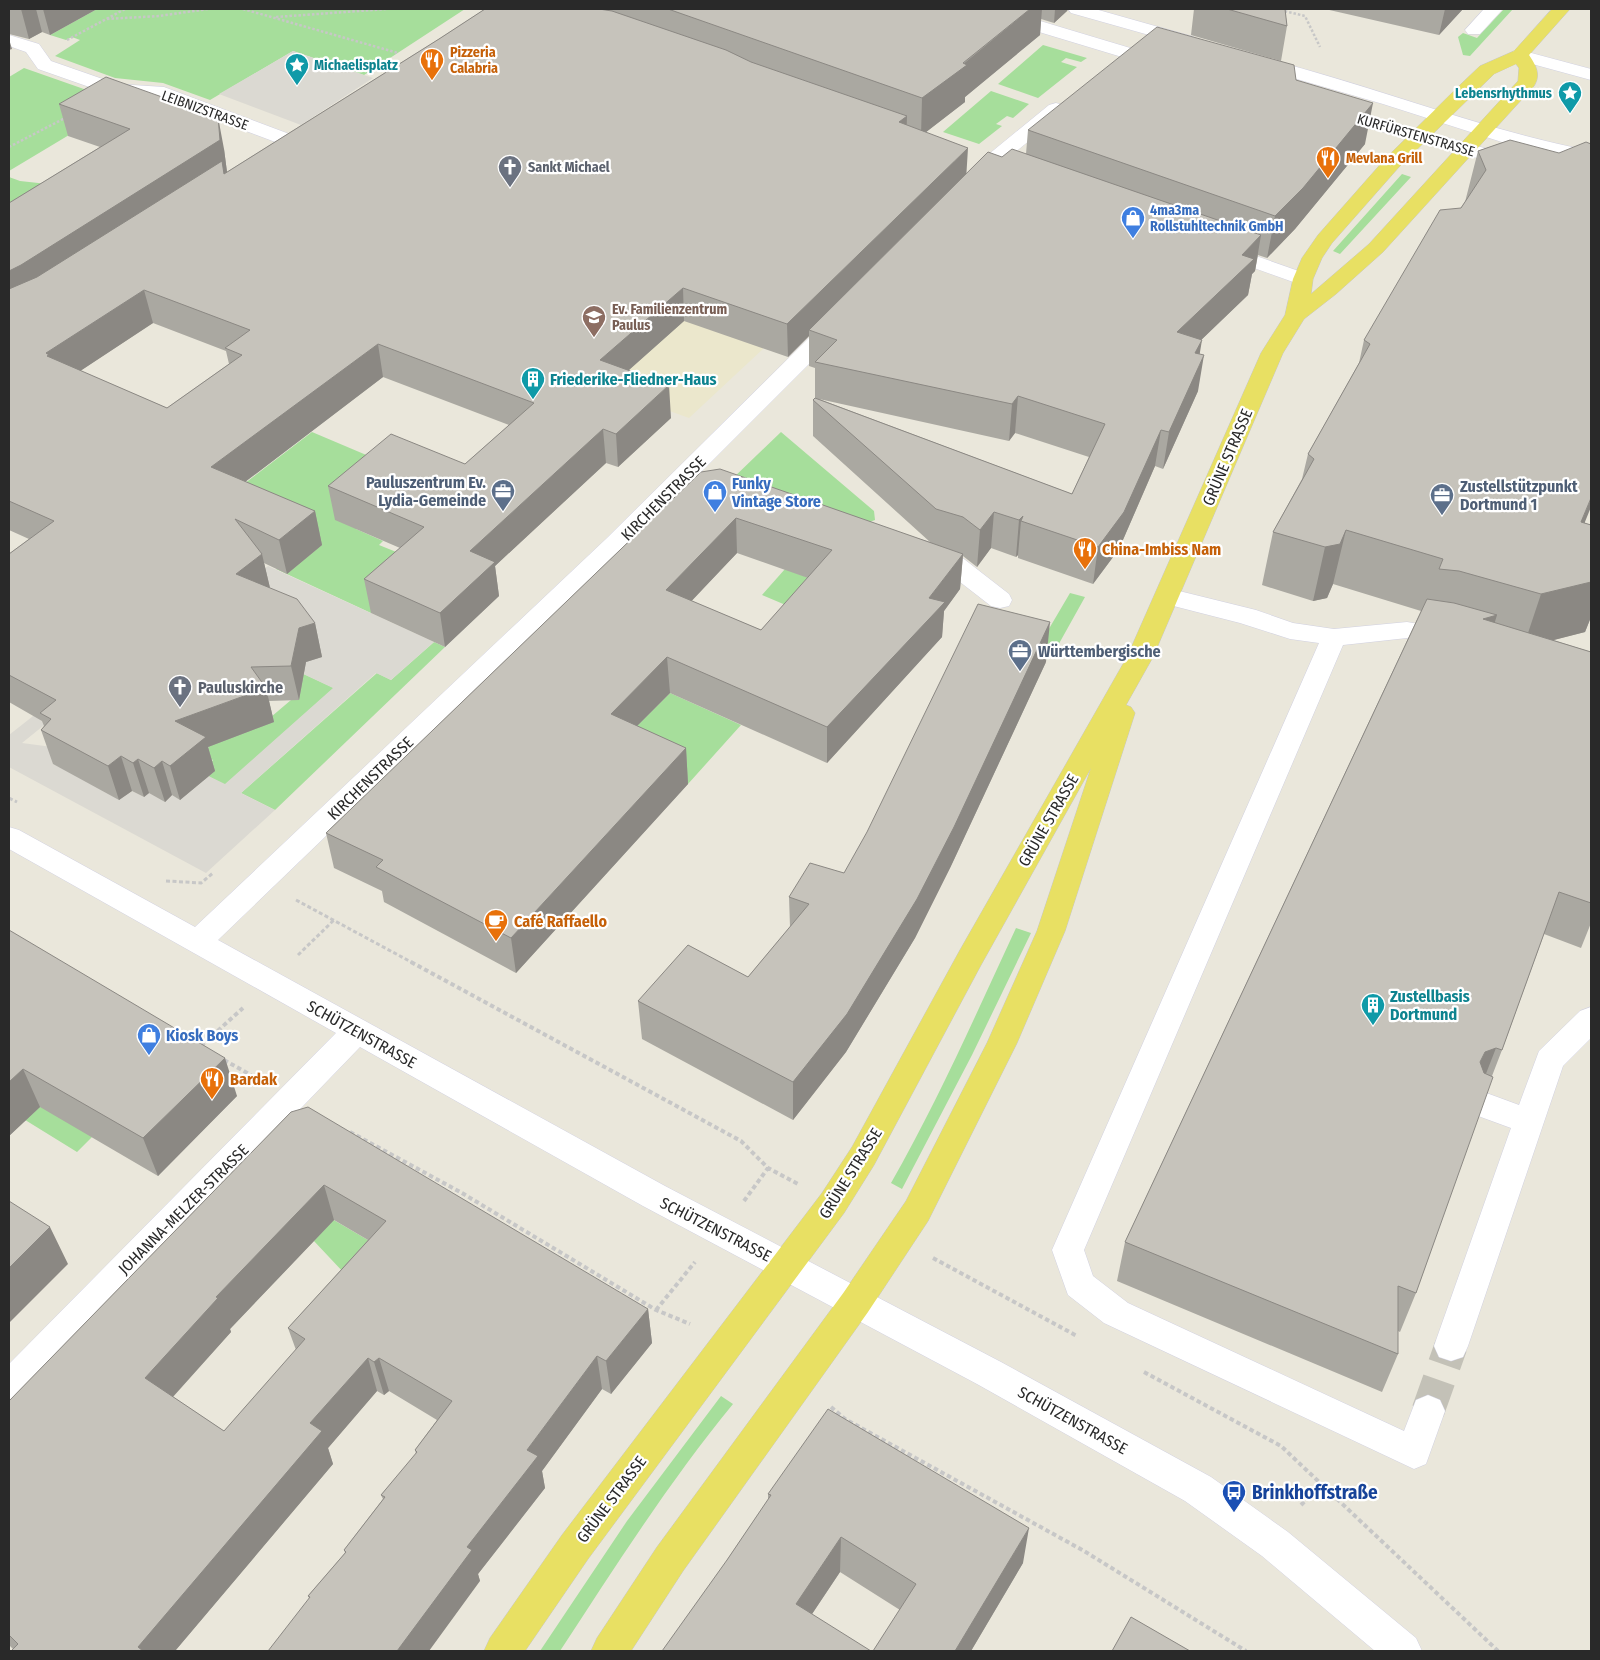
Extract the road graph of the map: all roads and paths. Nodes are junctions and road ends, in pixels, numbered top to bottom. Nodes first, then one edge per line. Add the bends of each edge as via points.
1 (125, 9) edge
2 (208, 9) edge
3 (243, 9) edge
4 (387, 9) edge
5 (982, 9) edge
6 (1077, 9) edge
7 (1276, 9) edge
8 (1494, 9) edge
9 (1561, 9) edge
10 (273, 17) junction
11 (106, 19) junction
12 (1474, 30) dead end
13 (1154, 31) junction
14 (9, 40) edge
15 (1202, 45) edge
16 (1321, 51) dead end
17 (398, 53) dead end
18 (1127, 54) junction
19 (1520, 54) junction
20 (37, 55) junction
21 (1240, 56) edge
22 (1108, 67) edge
23 (1177, 68) edge
24 (1591, 75) edge
25 (141, 91) junction
26 (1071, 97) edge
27 (1318, 108) edge
28 (120, 110) edge
29 (1439, 116) junction
30 (67, 117) edge
31 (1483, 131) junction
32 (1419, 136) junction
33 (9, 147) edge
34 (1465, 149) junction
35 (275, 153) edge
36 (1591, 157) edge
37 (981, 165) junction
38 (1591, 165) edge
39 (1010, 175) edge
40 (962, 199) edge
41 (1201, 243) edge
42 (1303, 279) junction
43 (850, 311) edge
44 (1296, 315) junction
45 (686, 475) junction
46 (711, 484) edge
47 (906, 547) edge
48 (1167, 596) junction
49 (1000, 600) dead end
50 (1334, 637) junction
51 (1472, 644) edge
52 (1140, 657) junction
53 (9, 798) edge
54 (25, 807) dead end
55 (9, 837) edge
56 (218, 867) dead end
57 (159, 880) dead end
58 (294, 898) dead end
59 (334, 920) junction
60 (197, 943) junction
61 (293, 960) dead end
62 (244, 1007) dead end
63 (1591, 1020) edge
64 (358, 1031) junction
65 (193, 1042) edge
66 (201, 1046) junction
67 (209, 1051) edge
68 (217, 1056) edge
69 (265, 1083) dead end
70 (1481, 1104) edge
71 (1529, 1121) junction
72 (342, 1128) edge
73 (749, 1194) dead end
74 (694, 1263) dead end
75 (788, 1266) junction
76 (969, 1279) dead end
77 (856, 1302) junction
78 (656, 1310) junction
79 (692, 1325) dead end
80 (1080, 1338) dead end
81 (1451, 1346) tunnel mouth
82 (1141, 1370) dead end
83 (9, 1387) edge
84 (832, 1407) dead end
85 (1428, 1410) tunnel mouth
86 (1322, 1484) junction
87 (1300, 1505) dead end
88 (503, 1651) edge
89 (610, 1651) edge
90 (1246, 1651) edge
91 (1403, 1651) edge
92 (1498, 1651) edge

1 - 11 path
2 - 11 path
3 - 10 path
4 - 10 path
5 - 18 street
6 - 13 street
7 - 16 path via 1305,16
8 - 12 street
9 - 19 main road
10 - 17 path
11 - 20 path
13 - 15 street
13 - 18 street
14 - 20 street, LEIBNIZSTRASSE via 33,48
18 - 22 street
18 - 23 street
19 - 24 street
19 - 29 main road, GRÜNE STRASSE via 1487,70
19 - 31 main road, GRÜNE STRASSE via 1528,68 1527,82
20 - 25 street, LEIBNIZSTRASSE via 44,65 115,90
21 - 29 street, KURFÜRSTENSTRASSE
25 - 28 street
25 - 35 street, LEIBNIZSTRASSE via 157,91 301,137
26 - 37 street via 996,158
27 - 32 street, KURFÜRSTENSTRASSE
29 - 31 street, KURFÜRSTENSTRASSE
29 - 32 main road, GRÜNE STRASSE
30 - 33 path
31 - 34 main road, GRÜNE STRASSE
31 - 36 street, KURFÜRSTENSTRASSE via 1534,146
32 - 34 street, KURFÜRSTENSTRASSE
32 - 42 main road, GRÜNE STRASSE via 1325,239
34 - 38 street, KURFÜRSTENSTRASSE via 1535,165
34 - 44 main road, GRÜNE STRASSE via 1376,248
37 - 39 street
37 - 40 street
41 - 42 street
42 - 44 main road, GRÜNE STRASSE
43 - 45 street, KIRCHENSTRASSE
44 - 48 main road, GRÜNE STRASSE via 1272,353
45 - 46 street
45 - 60 street, KIRCHENSTRASSE
47 - 49 street via 951,562
48 - 50 street via 1247,616 1290,631
48 - 52 main road, GRÜNE STRASSE
50 - 51 street via 1407,630 1443,635
50 - 85 street via 1068,1250 1080,1285 1116,1313 1414,1453
52 - 75 main road, GRÜNE STRASSE via 955,983 863,1156
52 - 77 main road, GRÜNE STRASSE via 1051,931 1002,1043 917,1211
53 - 54 path
55 - 60 street, SCHÜTZENSTRASSE
56 - 57 path via 201,883
58 - 59 path
59 - 61 path
59 - 73 path via 741,1141 768,1168
60 - 64 street, SCHÜTZENSTRASSE
62 - 66 path
63 - 71 street via 1550,1060
64 - 75 street, SCHÜTZENSTRASSE via 654,1196
64 - 83 street, JOHANNA-MELZER-STRASSE
65 - 66 path
66 - 67 path
68 - 69 path
70 - 71 street
71 - 81 street
72 - 78 path via 462,1193
74 - 78 path
75 - 77 street, SCHÜTZENSTRASSE
75 - 88 main road, GRÜNE STRASSE via 575,1547
76 - 80 path
77 - 89 main road, GRÜNE STRASSE via 670,1559
77 - 91 street, SCHÜTZENSTRASSE via 1198,1489 1275,1544
78 - 79 path
82 - 86 path via 1281,1446
84 - 90 path via 845,1419 1084,1551
86 - 87 path
86 - 92 path

